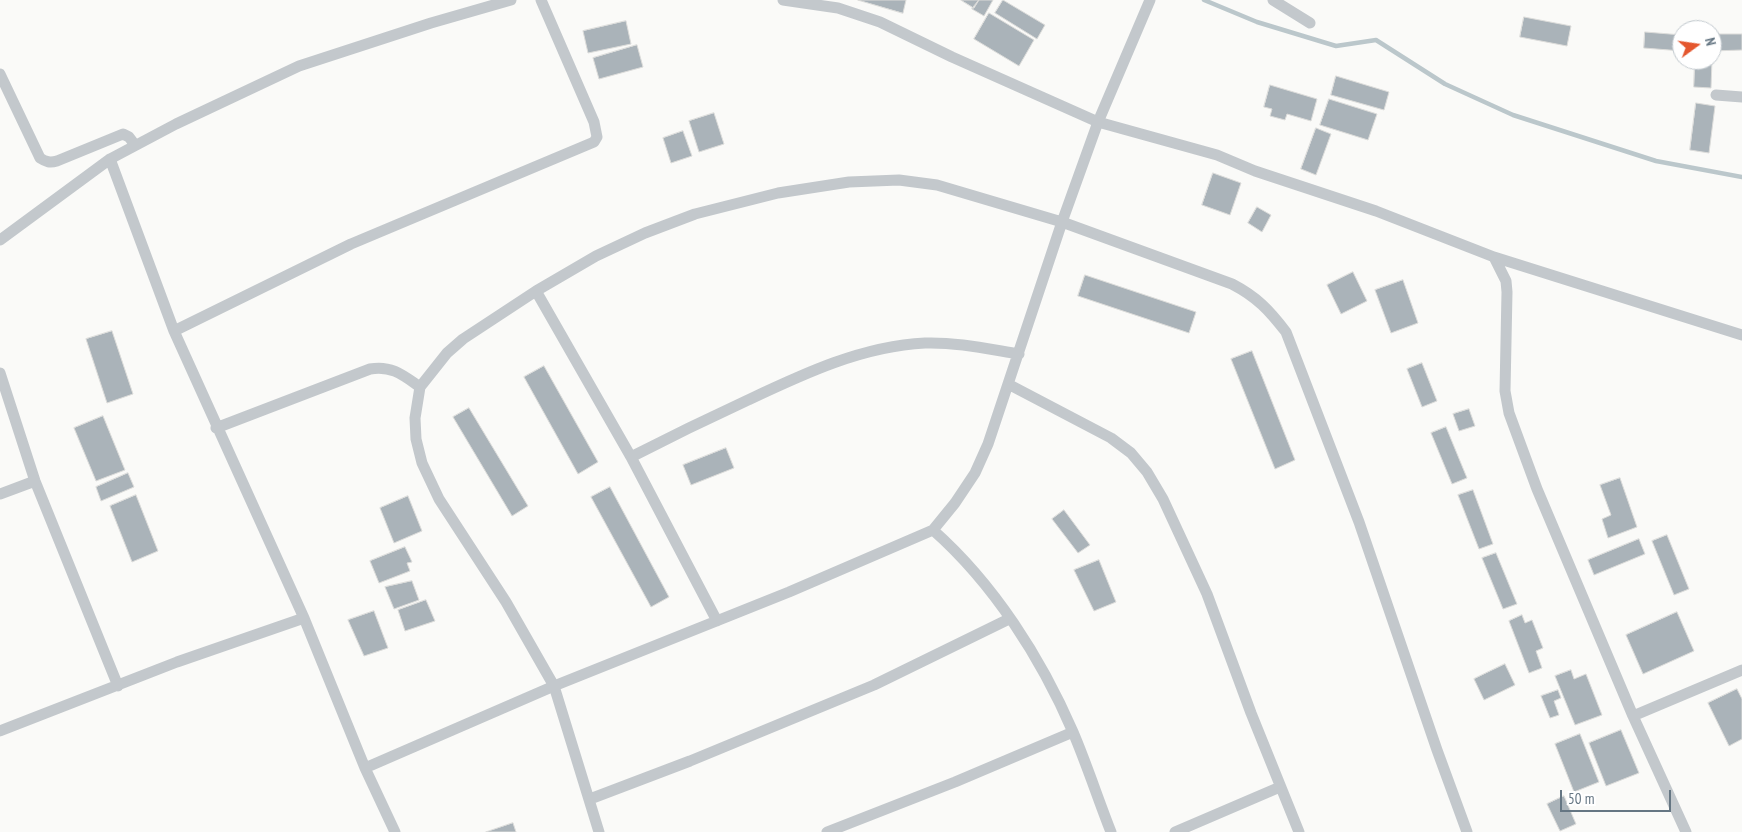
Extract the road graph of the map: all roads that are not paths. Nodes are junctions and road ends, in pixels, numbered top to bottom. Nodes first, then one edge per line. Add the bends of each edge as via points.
1 (511, 0) edge
2 (541, 0) edge
3 (783, 0) edge
4 (1150, 0) edge
5 (1273, 0) edge
6 (1310, 23) dead end
7 (0, 74) edge
8 (1716, 96) dead end
9 (1742, 97) edge
10 (1098, 122) junction
11 (135, 145) junction
12 (110, 159) junction
13 (1062, 222) junction
14 (0, 240) edge
15 (1494, 256) junction
16 (536, 291) junction
17 (174, 331) junction
18 (1742, 335) edge
19 (1019, 354) junction
20 (0, 374) edge
21 (1008, 384) junction
22 (420, 387) junction
23 (216, 428) junction
24 (631, 457) junction
25 (35, 481) junction
26 (0, 494) edge
27 (934, 530) junction
28 (304, 618) junction
29 (1009, 619) junction
30 (717, 621) junction
31 (1742, 670) edge
32 (118, 686) junction
33 (554, 686) junction
34 (1633, 716) junction
35 (0, 731) edge
36 (1072, 732) junction
37 (365, 768) junction
38 (1280, 787) junction
39 (590, 799) junction
40 (395, 832) edge
41 (599, 832) edge
42 (827, 832) edge
43 (1111, 832) edge
44 (1174, 832) edge
45 (1299, 832) edge
46 (1467, 832) edge
47 (1686, 832) edge

1 - 11 street via 299,66
2 - 17 street via 594,122 597,137 594,142 360,240
3 - 10 street via 838,8 880,22
4 - 10 street
5 - 6 street
7 - 11 street via 44,161 57,160 123,134 129,136
8 - 9 street
10 - 13 street
10 - 15 street via 1217,155
11 - 12 street
12 - 14 street
12 - 17 street
13 - 16 street via 937,185 899,180 849,182 778,193 696,214 596,256
13 - 19 street
13 - 46 street via 1232,284 1253,295 1286,332 1359,522
15 - 18 street
15 - 34 street via 1506,281 1505,391 1509,413
16 - 22 street via 463,339 447,353
16 - 24 street
17 - 23 street
19 - 21 street
19 - 24 street via 964,345 925,343 858,355 775,387
20 - 25 street
21 - 27 street via 975,473
21 - 38 street via 1111,438 1131,453 1147,472 1207,594
22 - 23 street via 395,370 370,369
22 - 33 street via 415,418 416,439 430,483 506,602
23 - 28 street
24 - 30 street
25 - 26 street
25 - 32 street
27 - 29 street via 981,578
27 - 30 street
28 - 32 street
28 - 37 street
29 - 36 street via 1037,661
29 - 39 street via 874,685
30 - 33 street
31 - 34 street
32 - 35 street
33 - 37 street
33 - 39 street
34 - 47 street
36 - 42 street
36 - 43 street
37 - 40 street
38 - 44 street
38 - 45 street
39 - 41 street

